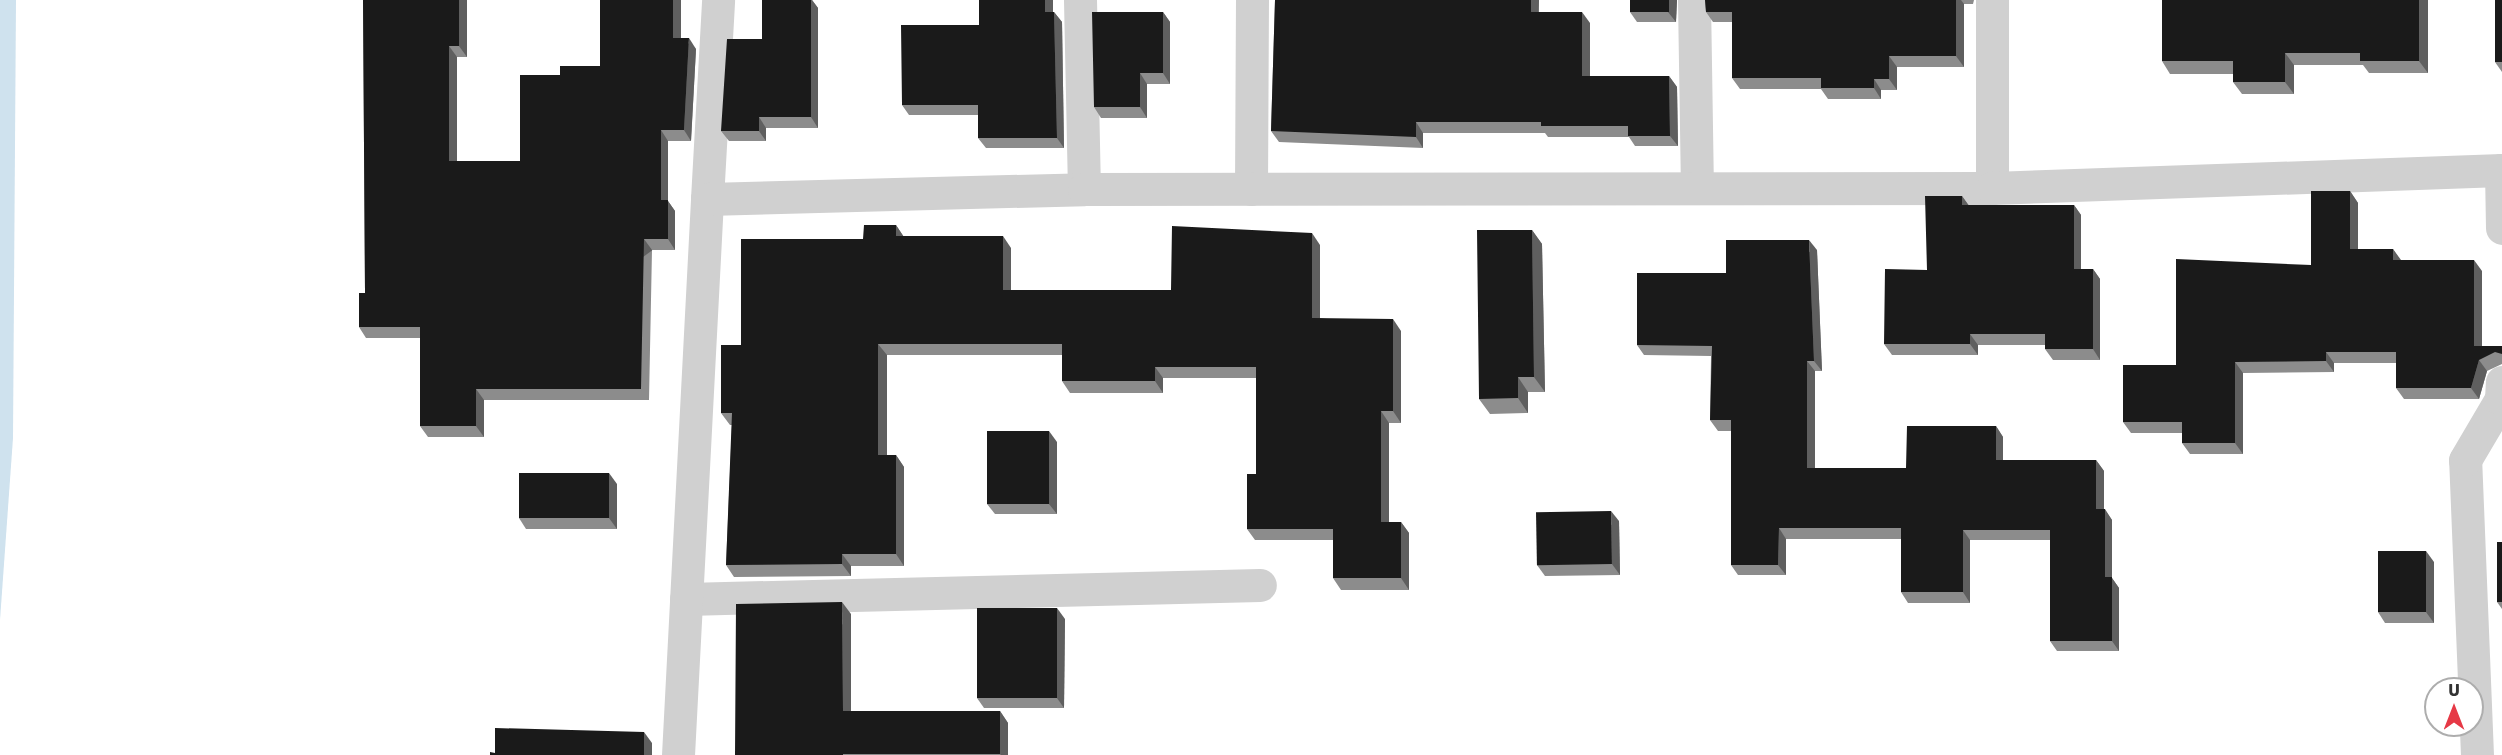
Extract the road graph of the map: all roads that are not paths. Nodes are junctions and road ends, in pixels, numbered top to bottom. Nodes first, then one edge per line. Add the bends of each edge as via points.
1 (717, 0) edge
2 (1080, 0) edge
3 (1252, 0) edge
4 (1694, 0) edge
5 (1992, 0) edge
6 (2502, 170) edge
7 (1697, 187) junction
8 (1992, 188) junction
9 (1084, 189) junction
10 (1251, 189) junction
11 (707, 199) junction
12 (2502, 228) edge
13 (2502, 382) edge
14 (1260, 585) dead end
15 (686, 599) junction
16 (678, 755) edge
17 (2477, 755) edge

1 - 11 street
2 - 9 street
3 - 10 street
4 - 7 street
5 - 8 street
6 - 8 street
6 - 12 street
7 - 8 street
7 - 10 street
9 - 10 street
9 - 11 street
11 - 15 street
13 - 17 street via 2501,399 2465,460
14 - 15 street
15 - 16 street

